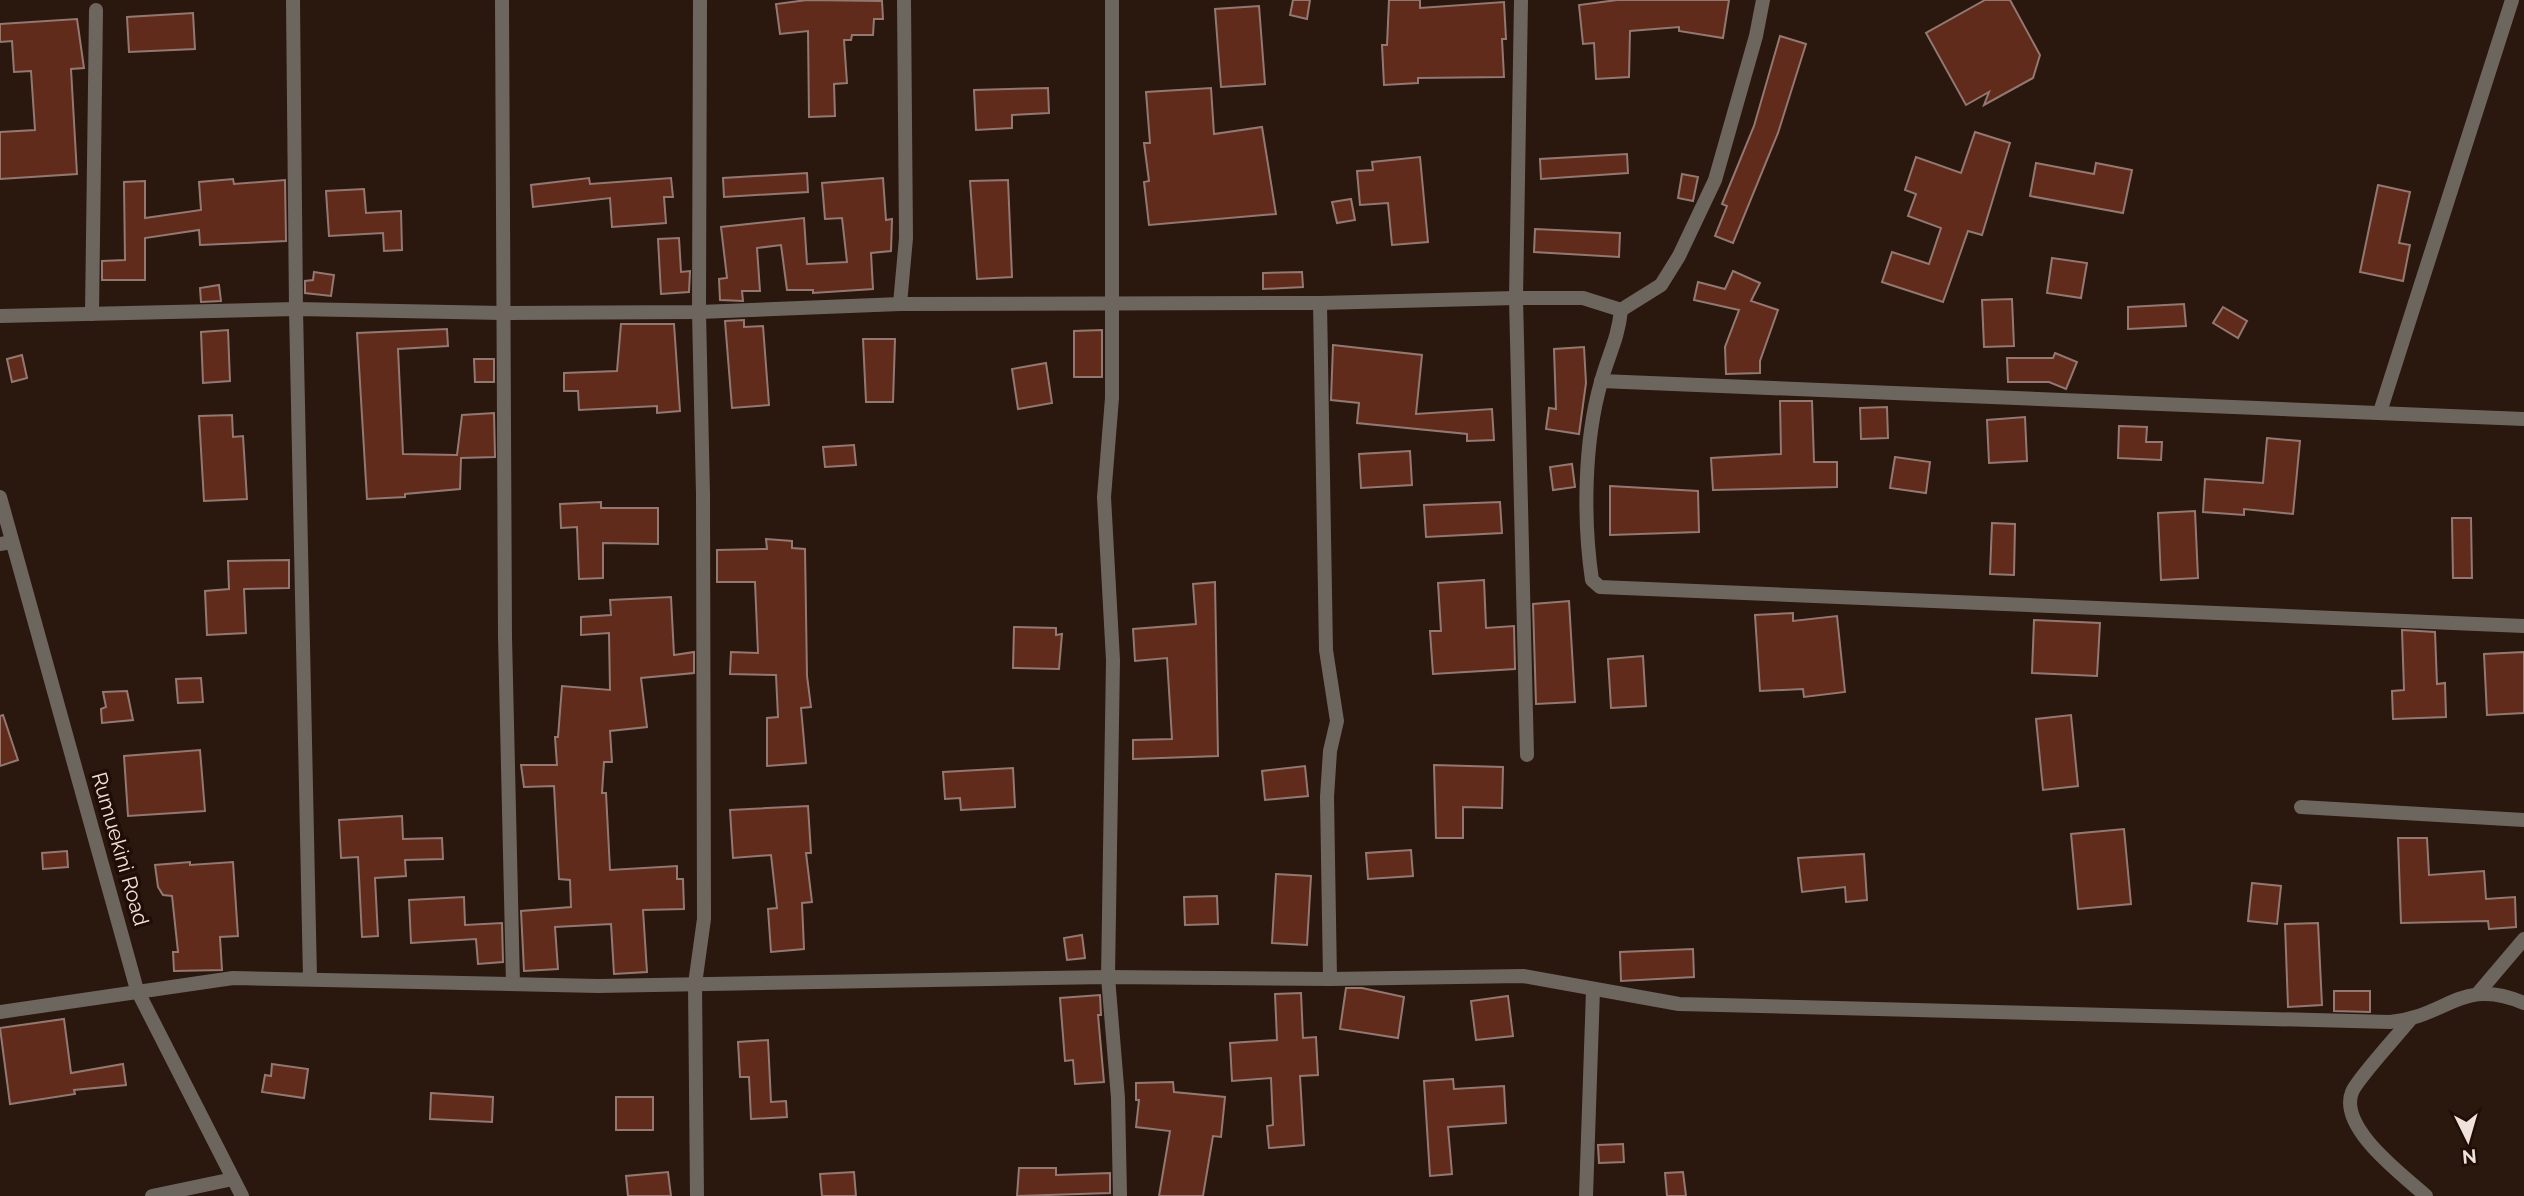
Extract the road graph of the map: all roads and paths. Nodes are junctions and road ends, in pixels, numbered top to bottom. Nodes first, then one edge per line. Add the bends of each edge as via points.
1 (293, 0) edge
2 (502, 0) edge
3 (700, 0) edge
4 (904, 0) edge
5 (1112, 0) edge
6 (1521, 0) edge
7 (1763, 0) edge
8 (2511, 0) edge
9 (96, 10) dead end
10 (1516, 298) junction
11 (1320, 303) junction
12 (900, 304) junction
13 (1110, 305) junction
14 (296, 309) junction
15 (1621, 310) junction
16 (699, 312) junction
17 (502, 313) junction
18 (92, 314) junction
19 (0, 316) edge
20 (1601, 381) junction
21 (2380, 412) junction
22 (2524, 419) edge
23 (0, 497) edge
24 (5, 543) edge
25 (2524, 626) edge
26 (1527, 755) dead end
27 (2301, 807) dead end
28 (2524, 820) edge
29 (2524, 939) edge
30 (1108, 977) junction
31 (310, 979) junction
32 (1330, 979) junction
33 (513, 984) junction
34 (695, 984) junction
35 (137, 989) junction
36 (1593, 990) junction
37 (2479, 992) junction
38 (2524, 1003) edge
39 (0, 1012) edge
40 (2410, 1020) junction
41 (233, 1179) junction
42 (152, 1196) edge
43 (242, 1196) edge
44 (697, 1196) edge
45 (1121, 1196) edge
46 (1586, 1196) edge
47 (2426, 1196) edge

1 - 14 street
2 - 17 street
3 - 16 street
4 - 12 street via 906,238
5 - 13 street
6 - 10 street
7 - 15 street via 1715,180 1661,285
8 - 21 street
9 - 18 street
10 - 11 street
10 - 15 street via 1583,298
10 - 26 street
11 - 13 street
11 - 32 street via 1325,650 1337,721 1327,797
12 - 13 street
12 - 16 street
13 - 30 street via 1112,398 1104,497 1113,660
14 - 17 street
14 - 18 street
14 - 31 street
15 - 20 street via 1618,337
16 - 17 street
16 - 34 street via 704,919
17 - 33 street
18 - 19 street
20 - 21 street
20 - 25 street via 1593,420 1587,524 1592,580 1610,590
21 - 22 street
23 - 24 street, Rumuekini Road
24 - 35 street, Rumuekini Road
27 - 28 street
29 - 37 street
30 - 32 street
30 - 34 street
30 - 45 street
31 - 33 street
31 - 35 street via 233,978
32 - 36 street via 1523,976
33 - 34 street
34 - 44 street
35 - 39 street
35 - 41 street, Rumuekini Road
36 - 40 street via 1679,1004
36 - 46 street
37 - 38 street
37 - 40 street
40 - 47 street via 2352,1092 2352,1119 2379,1154
41 - 42 street
41 - 43 street, Rumuekini Road

